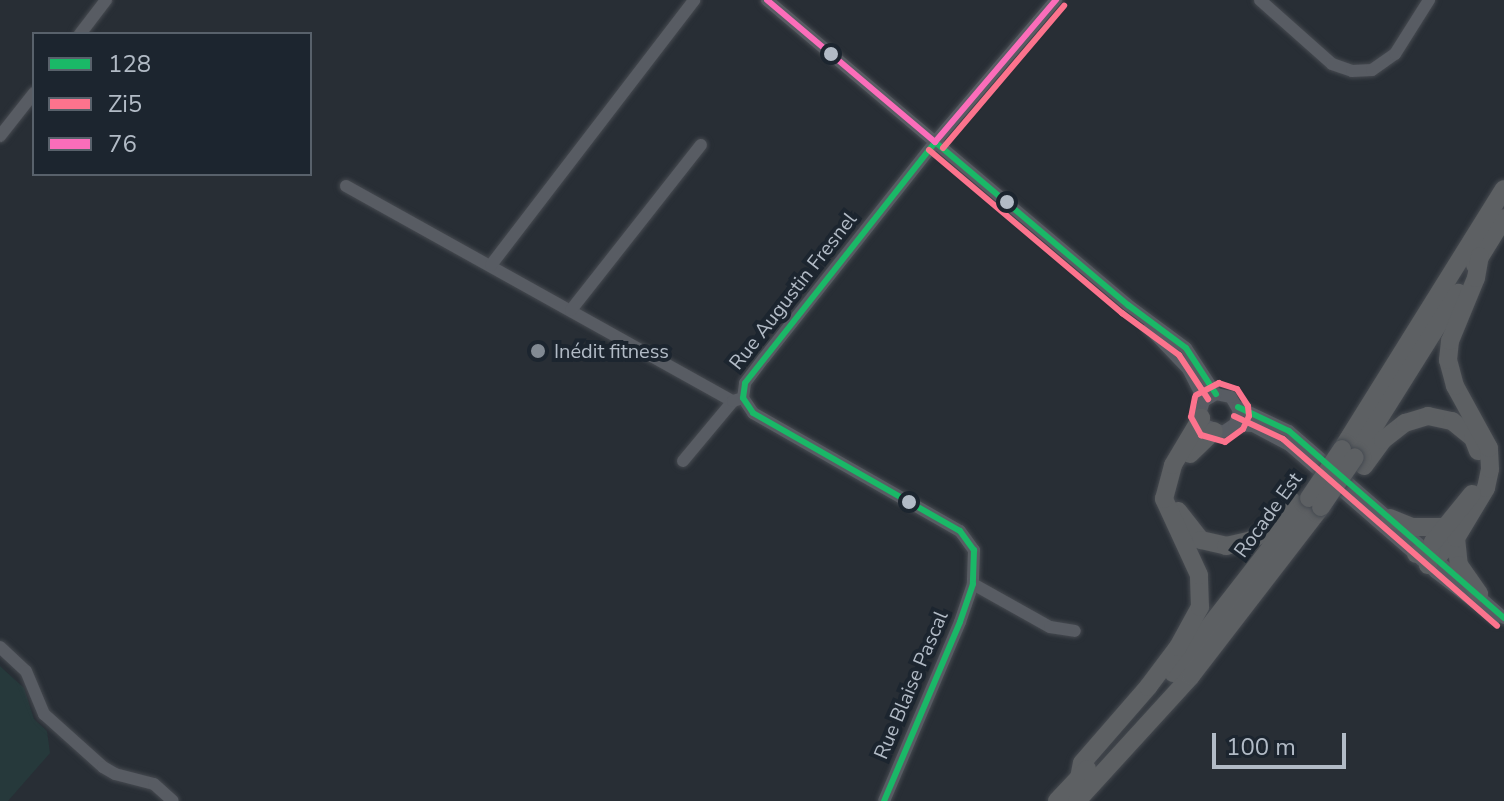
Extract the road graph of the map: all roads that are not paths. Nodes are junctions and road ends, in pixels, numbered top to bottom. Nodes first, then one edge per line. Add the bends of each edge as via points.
1 (106, 0) edge
2 (694, 0) edge
3 (767, 0) edge
4 (1056, 0) edge
5 (1260, 0) edge
6 (1429, 0) edge
7 (82, 32) edge
8 (32, 96) edge
9 (0, 136) edge
10 (935, 142) junction
11 (701, 145) dead end
12 (346, 186) dead end
13 (1504, 189) edge
14 (1504, 218) edge
15 (1480, 256) junction
16 (491, 265) junction
17 (1128, 305) junction
18 (571, 310) junction
19 (1216, 394) junction
20 (738, 399) junction
21 (1238, 407) junction
22 (1206, 417) junction
23 (1234, 425) junction
24 (1349, 454) junction
25 (683, 461) dead end
26 (1315, 502) junction
27 (1390, 518) junction
28 (1449, 532) junction
29 (1425, 558) junction
30 (973, 584) junction
31 (1479, 594) junction
32 (1504, 618) edge
33 (1504, 625) edge
34 (1075, 631) dead end
35 (0, 647) edge
36 (1079, 778) junction
37 (173, 801) edge
38 (884, 801) edge
39 (1057, 801) edge
40 (1077, 801) edge

1 - 7 street
2 - 16 street
3 - 10 street
4 - 10 street, Rue Augustin Fresnel
5 - 6 street via 1332,64 1352,71 1372,70 1395,54
8 - 9 street
10 - 17 street
10 - 20 street, Rue Augustin Fresnel via 745,383
11 - 18 street
12 - 16 street
13 - 24 highway via 1453,271 1439,279
14 - 15 highway, Rocade Est
15 - 24 highway, Rocade Est
15 - 28 highway via 1448,360 1455,386 1489,448 1490,469 1486,488
16 - 18 street
17 - 19 street via 1186,348
17 - 22 street via 1188,369
18 - 20 street
19 - 21 street via 1231,397
19 - 22 street
20 - 25 street, Rue Augustin Fresnel
20 - 30 street via 753,413 960,531 974,550
21 - 23 street
21 - 27 street via 1289,431
22 - 23 street via 1227,430
22 - 26 highway via 1174,486 1178,510 1201,540 1226,546 1251,540 1279,518
22 - 36 highway via 1173,465 1164,499 1199,575 1200,607 1156,677 1082,763
23 - 29 street via 1253,426 1289,445
24 - 26 highway, Rocade Est, bridge
24 - 26 highway
24 - 28 highway via 1383,440 1405,423 1428,416 1452,421 1473,438 1481,460 1477,486
26 - 36 highway, Rocade Est
26 - 40 highway, Rocade Est via 1234,622
27 - 28 highway
27 - 29 street
28 - 29 highway
28 - 31 highway via 1459,565
29 - 31 street
29 - 33 street
30 - 34 street via 1050,627
30 - 38 street, Rue Blaise Pascal
31 - 32 street
35 - 37 street via 26,671 44,714 103,767 154,784
36 - 39 highway, Rocade Est

